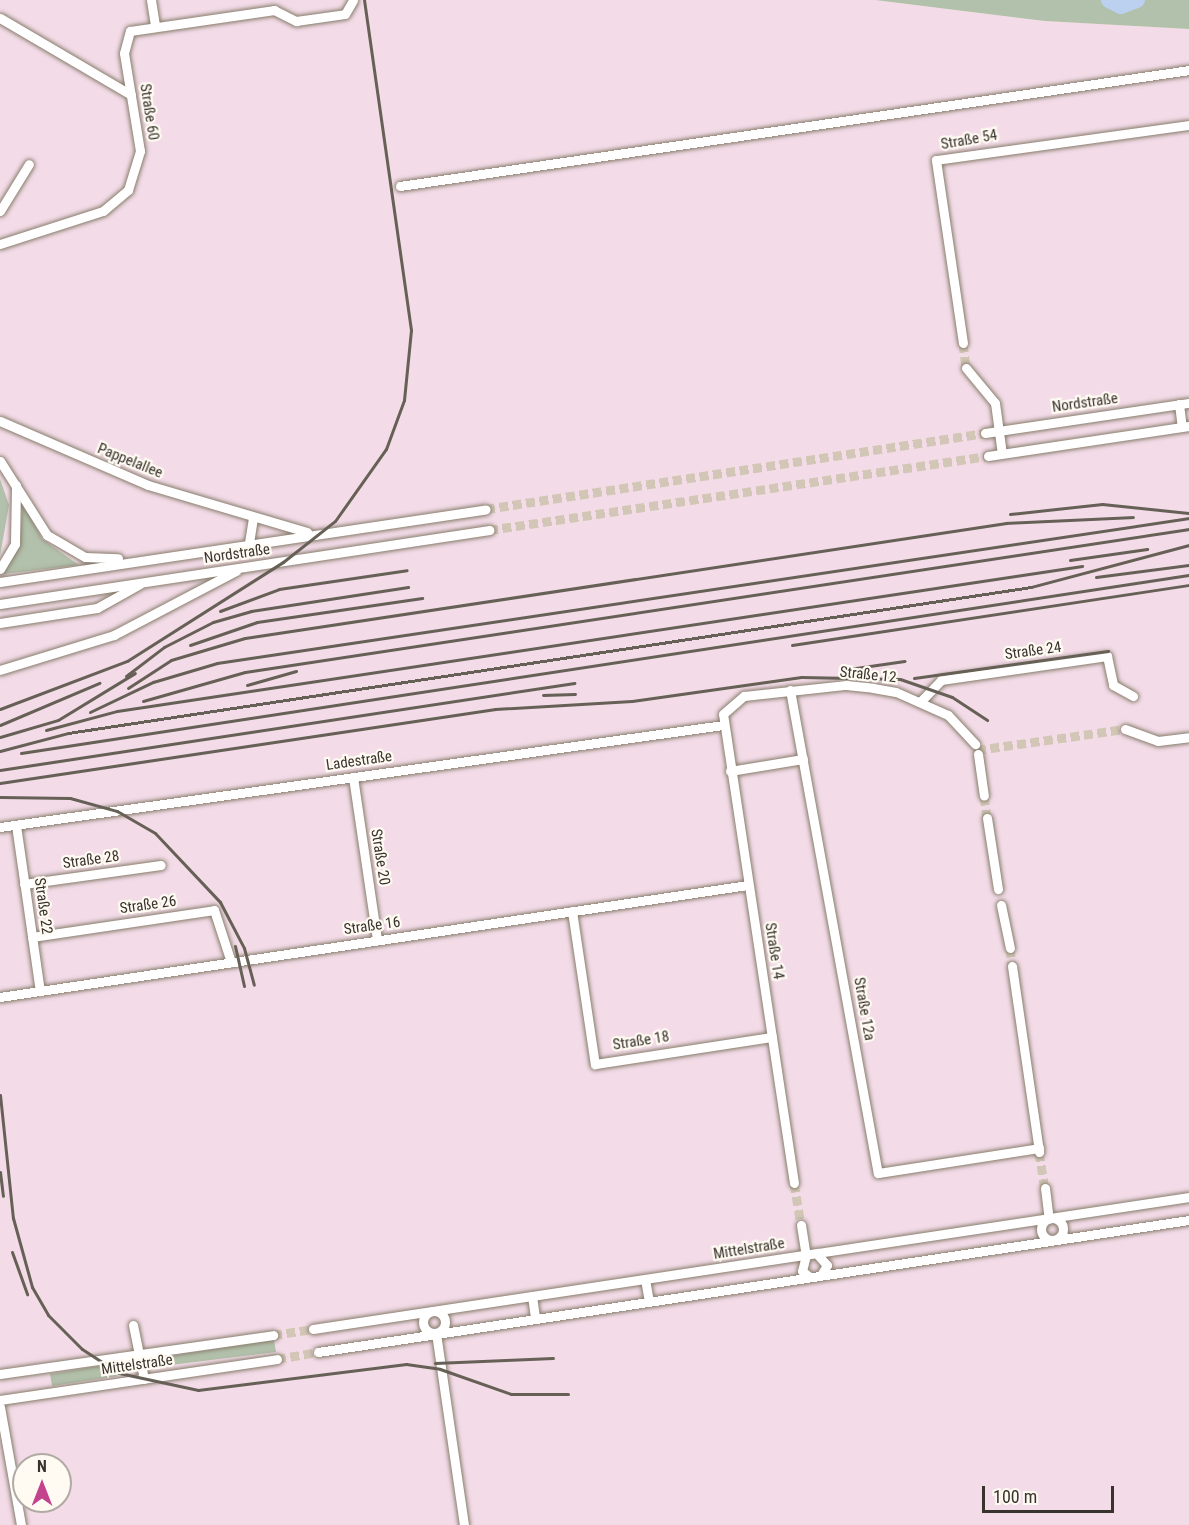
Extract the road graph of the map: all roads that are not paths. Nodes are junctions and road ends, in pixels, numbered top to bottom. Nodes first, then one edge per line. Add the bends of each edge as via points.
1 (151, 0) edge
2 (353, 0) edge
3 (274, 5) edge
4 (0, 18) edge
5 (155, 25) junction
6 (1189, 70) edge
7 (131, 95) junction
8 (1189, 125) edge
9 (29, 164) dead end
10 (400, 186) dead end
11 (0, 211) edge
12 (0, 244) edge
13 (963, 343) tunnel mouth
14 (966, 368) tunnel mouth
15 (1189, 403) edge
16 (1179, 404) junction
17 (0, 421) edge
18 (1186, 427) edge
19 (999, 430) junction
20 (985, 433) tunnel mouth
21 (1002, 454) junction
22 (988, 456) tunnel mouth
23 (0, 461) edge
24 (16, 483) junction
25 (486, 509) tunnel mouth
26 (475, 511) junction
27 (253, 518) junction
28 (489, 530) tunnel mouth
29 (478, 532) junction
30 (314, 534) junction
31 (249, 543) junction
32 (159, 557) junction
33 (0, 568) edge
34 (241, 568) junction
35 (0, 582) edge
36 (142, 583) junction
37 (0, 604) edge
38 (0, 624) edge
39 (0, 670) edge
40 (790, 690) junction
41 (1132, 696) dead end
42 (921, 701) junction
43 (723, 725) junction
44 (1125, 729) tunnel mouth
45 (1189, 737) edge
46 (802, 759) junction
47 (730, 771) junction
48 (352, 777) junction
49 (984, 796) tunnel mouth
50 (987, 818) tunnel mouth
51 (16, 825) junction
52 (0, 827) edge
53 (161, 865) dead end
54 (24, 885) junction
55 (748, 885) junction
56 (998, 889) dead end
57 (1001, 905) dead end
58 (572, 911) junction
59 (32, 937) junction
60 (377, 940) junction
61 (1010, 948) tunnel mouth
62 (231, 962) junction
63 (1012, 966) tunnel mouth
64 (40, 991) junction
65 (0, 997) edge
66 (772, 1037) junction
67 (794, 1183) tunnel mouth
68 (1045, 1188) tunnel mouth
69 (1189, 1197) edge
70 (1049, 1219) junction
71 (1189, 1220) edge
72 (801, 1225) tunnel mouth
73 (1053, 1240) junction
74 (818, 1254) junction
75 (806, 1255) junction
76 (821, 1275) junction
77 (810, 1277) junction
78 (645, 1279) junction
79 (532, 1296) junction
80 (649, 1301) junction
81 (431, 1311) junction
82 (535, 1318) junction
83 (133, 1325) dead end
84 (313, 1329) tunnel mouth
85 (436, 1333) junction
86 (273, 1335) tunnel mouth
87 (318, 1352) tunnel mouth
88 (141, 1355) junction
89 (278, 1359) tunnel mouth
90 (0, 1374) edge
91 (144, 1379) junction
92 (0, 1400) edge
93 (0, 1407) edge
94 (21, 1525) edge
95 (464, 1525) edge

1 - 5 street
2 - 3 street via 345,14 296,21
3 - 5 street
4 - 7 street
5 - 7 street, Straße 60 via 137,27 125,36
6 - 10 street
7 - 12 street, Straße 60 via 139,162 122,197 102,211
8 - 13 street, Straße 54 via 936,160
9 - 11 street
14 - 19 street via 995,403
15 - 16 street, Nordstraße
16 - 18 street
16 - 19 street, Nordstraße
17 - 27 street, Pappelallee via 148,485
18 - 21 street
19 - 20 street, Nordstraße
19 - 21 street
21 - 22 street
23 - 24 street
24 - 32 street via 47,534 65,549 98,559
24 - 33 street via 15,544
25 - 26 street, Nordstraße
26 - 29 street
26 - 30 street, Nordstraße
27 - 30 street, Pappelallee
27 - 31 street
28 - 29 street, Nordstraße
29 - 34 street, Nordstraße
30 - 31 street, Nordstraße
31 - 32 street, Nordstraße
32 - 35 street, Nordstraße
34 - 36 street, Nordstraße
34 - 39 street via 114,634
36 - 37 street, Nordstraße
36 - 38 street via 97,608
40 - 42 street, Straße 12 via 846,685
40 - 43 street, Straße 12 via 744,696 729,704
40 - 46 street, Straße 12a
41 - 42 street, Straße 24 via 1113,685 1107,656 941,680
42 - 49 street, Straße 12 via 948,715 976,749
43 - 47 street, Straße 14
43 - 48 street, Ladestraße
44 - 45 street via 1158,741
46 - 47 street
46 - 63 street, Straße 12a via 878,1173 1039,1150
47 - 55 street, Straße 14
48 - 51 street, Ladestraße
48 - 60 street, Straße 20
50 - 56 street
51 - 52 street, Ladestraße
51 - 54 street, Straße 22
53 - 54 street, Straße 28
54 - 59 street, Straße 22
55 - 58 street, Straße 16
55 - 66 street, Straße 14
57 - 61 street
58 - 60 street, Straße 16
58 - 66 street, Straße 18 via 595,1064
59 - 62 street, Straße 26 via 214,910
59 - 64 street, Straße 22
60 - 62 street, Straße 16
62 - 64 street, Straße 16
64 - 65 street, Straße 16
66 - 67 street, Straße 14
68 - 70 street
69 - 70 street, Mittelstraße
70 - 73 street via 1040,1230
70 - 73 street via 1064,1227
70 - 74 street, Mittelstraße
71 - 73 street
72 - 75 street
73 - 76 street
74 - 75 street, Mittelstraße
74 - 76 street via 827,1265
75 - 77 street via 802,1271
75 - 78 street, Mittelstraße
76 - 77 street
77 - 80 street
78 - 79 street, Mittelstraße
78 - 80 street
79 - 81 street, Mittelstraße
79 - 82 street
80 - 82 street
81 - 84 street, Mittelstraße
81 - 85 street via 423,1323
81 - 85 street via 445,1320
82 - 85 street
83 - 88 street
85 - 87 street
85 - 95 street
86 - 88 street, Mittelstraße
88 - 90 street, Mittelstraße
88 - 91 street
89 - 91 street, Mittelstraße
91 - 92 street, Mittelstraße
93 - 94 street

